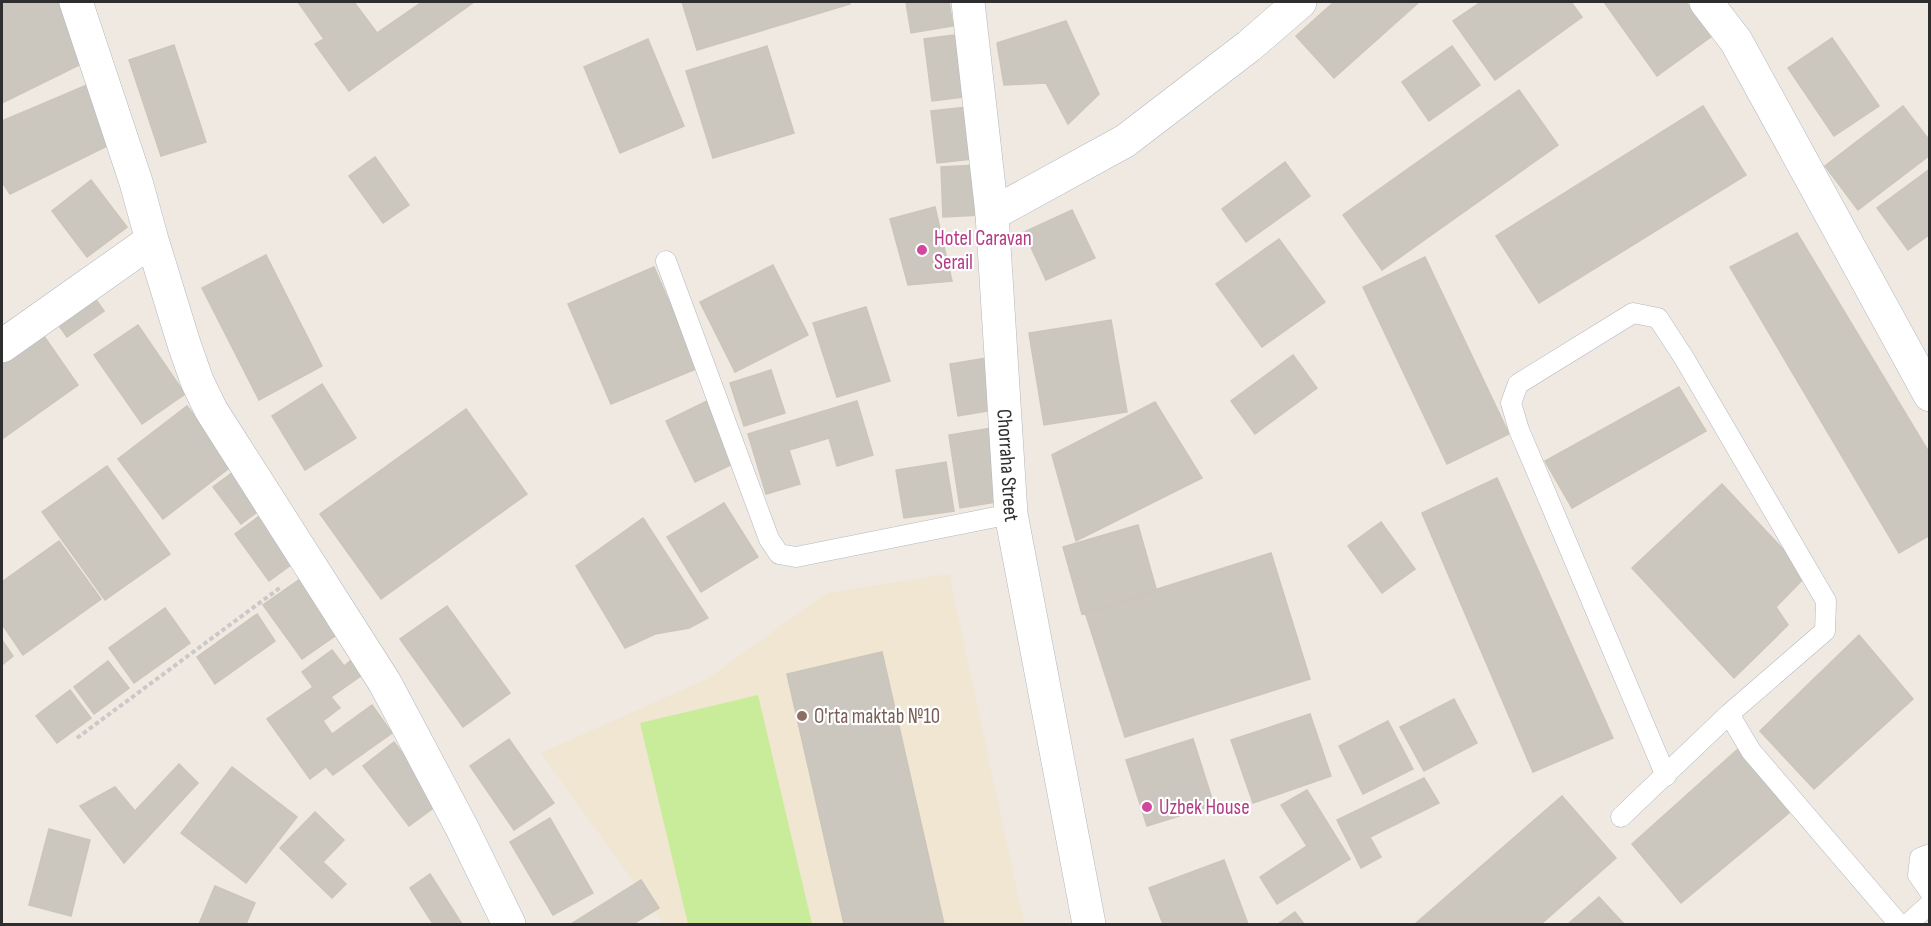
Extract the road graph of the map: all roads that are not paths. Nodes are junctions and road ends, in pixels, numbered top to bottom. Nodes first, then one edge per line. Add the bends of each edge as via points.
1 (76, 2) edge
2 (968, 2) edge
3 (1300, 2) edge
4 (1706, 2) edge
5 (992, 214) junction
6 (152, 240) junction
7 (666, 261) dead end
8 (2, 346) edge
9 (1929, 396) edge
10 (1011, 514) junction
11 (1729, 714) junction
12 (1666, 776) junction
13 (1622, 817) dead end
14 (1929, 854) edge
15 (1929, 892) edge
16 (1929, 904) edge
17 (509, 924) edge
18 (1089, 924) edge
19 (1899, 924) edge
20 (1908, 924) edge

1 - 6 street
2 - 5 street, Chorraha Street
3 - 5 street via 1125,141
4 - 9 street via 1736,41
5 - 10 street, Chorraha Street
6 - 8 street
6 - 17 street via 197,381 211,410 385,684
7 - 10 lane via 769,539 779,554 796,557
10 - 18 street, Chorraha Street
11 - 12 lane
11 - 12 lane via 1825,631 1826,601 1658,318 1633,313 1518,384 1511,404
11 - 19 lane via 1751,751
12 - 13 lane
14 - 15 lane via 1920,858 1918,875
16 - 20 lane

